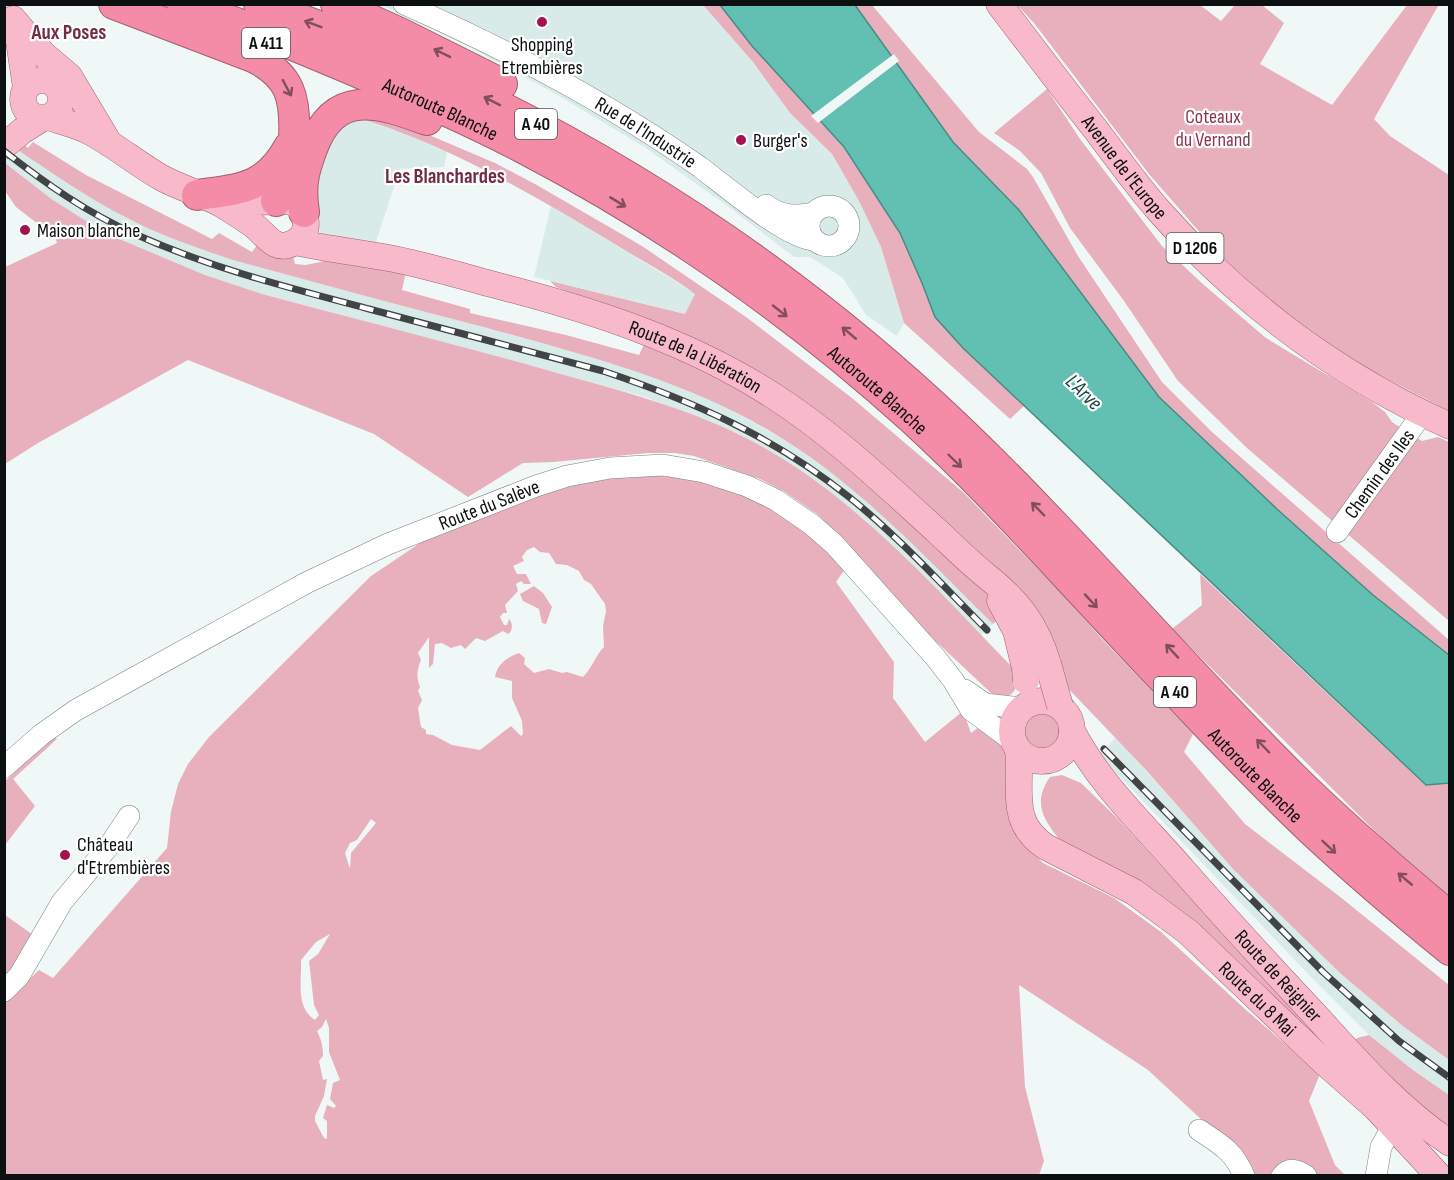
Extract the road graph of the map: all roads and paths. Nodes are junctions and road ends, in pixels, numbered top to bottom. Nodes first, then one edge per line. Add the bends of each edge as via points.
1 (114, 4) edge
2 (139, 4) edge
3 (182, 4) edge
4 (259, 4) edge
5 (336, 4) edge
6 (404, 4) edge
7 (428, 4) edge
8 (999, 4) edge
9 (13, 17) edge
10 (351, 69) junction
11 (41, 101) junction
12 (294, 139) junction
13 (6, 144) edge
14 (111, 146) junction
15 (567, 172) junction
16 (208, 199) junction
17 (274, 202) junction
18 (814, 213) junction
19 (305, 214) junction
20 (262, 232) junction
21 (814, 240) junction
22 (296, 243) junction
23 (350, 252) junction
24 (791, 286) junction
25 (1422, 414) junction
26 (1449, 426) edge
27 (1337, 532) dead end
28 (983, 573) junction
29 (953, 680) junction
30 (1049, 713) junction
31 (1016, 745) junction
32 (1051, 760) junction
33 (4, 767) edge
34 (1117, 798) junction
35 (129, 816) dead end
36 (1054, 851) junction
37 (1449, 917) edge
38 (1449, 950) edge
39 (4, 991) edge
40 (1393, 1125) junction
41 (1199, 1130) dead end
42 (1449, 1143) edge
43 (1244, 1176) edge
44 (1282, 1176) edge
45 (1306, 1176) edge
46 (1376, 1176) edge
47 (1438, 1176) edge

1 -> 12 highway via 271,67 285,82 293,101
2 - 10 highway, A 411
3 - 10 highway, Autoroute Blanche / A 40 via 284,40
24 -> 4 highway, Autoroute Blanche / A 40 via 652,190 549,130 404,60
24 -> 5 highway via 692,207 585,132 483,74
6 - 21 street, Rue de l'Industrie via 540,68 699,167 801,238
7 - 18 street, Rue de l'Industrie via 588,85 676,139 776,211 795,216
8 - 25 main road, Avenue de l'Europe / D 1206 via 1134,180 1209,263 1267,314 1332,362
9 - 11 main road
9 - 14 main road via 38,49 69,76
10 - 15 highway, Autoroute Blanche / A 40 via 474,124
11 - 13 main road
11 - 14 main road, Route de la Libération
12 - 16 highway via 277,166 263,179
12 - 17 highway via 288,178
14 - 16 main road, Route de la Libération via 163,178
15 - 19 highway via 399,111 358,105 332,115 320,129 302,178
15 -> 38 highway, Autoroute Blanche / A 40 via 664,230 755,292 913,421 1023,529 1274,794 1349,866
16 - 17 main road, Route de la Libération
16 - 20 main road, Route de la Libération
17 - 19 main road, Route de la Libération via 290,201
17 - 20 main road via 262,214
18 - 21 street via 809,226
18 - 21 street, Rue de l'Industrie via 821,207 835,206 845,213 850,224 847,236 838,244 824,245
19 - 22 main road via 306,229
19 - 23 main road, Route de la Libération
20 - 22 main road, Route de la Libération via 276,245
22 - 23 main road, Route de la Libération
23 - 28 main road, Route de la Libération via 395,259 548,300 627,325 701,355 801,414 857,458
37 -> 24 highway, Autoroute Blanche / A 40 via 1289,773 955,425
25 - 26 main road, Avenue de l'Europe / D 1206
25 - 27 street, Chemin des Iles
28 - 30 main road, Route de la Libération, bridge via 1016,631 1026,681
28 - 30 main road, Route de la Libération, bridge via 1011,596 1032,625 1044,651
29 - 30 street, Route du Salève via 985,704
29 - 31 street, Route du Salève via 971,710
29 - 33 street, Route du Salève via 834,544 788,507 747,486 704,472 663,465 617,467 536,486 345,563 76,710
30 - 31 main road via 1012,723
30 - 32 main road via 1068,746
30 - 34 main road, Route de Reignier via 1083,750
31 - 32 main road via 1029,758
31 - 36 main road, Route du 8 Mai via 1022,819 1034,838
32 - 34 main road, Route de Reignier via 1073,769
32 - 36 main road via 1037,780 1034,803 1037,821
34 - 42 main road, Route de Reignier via 1353,1056 1413,1115
35 - 39 street via 62,902 19,976
36 - 40 main road, Route du 8 Mai via 1134,892 1179,925
40 - 46 street via 1381,1147
40 - 47 main road, Route du 8 Mai
41 - 43 street via 1229,1150
44 - 45 street via 1293,1170

